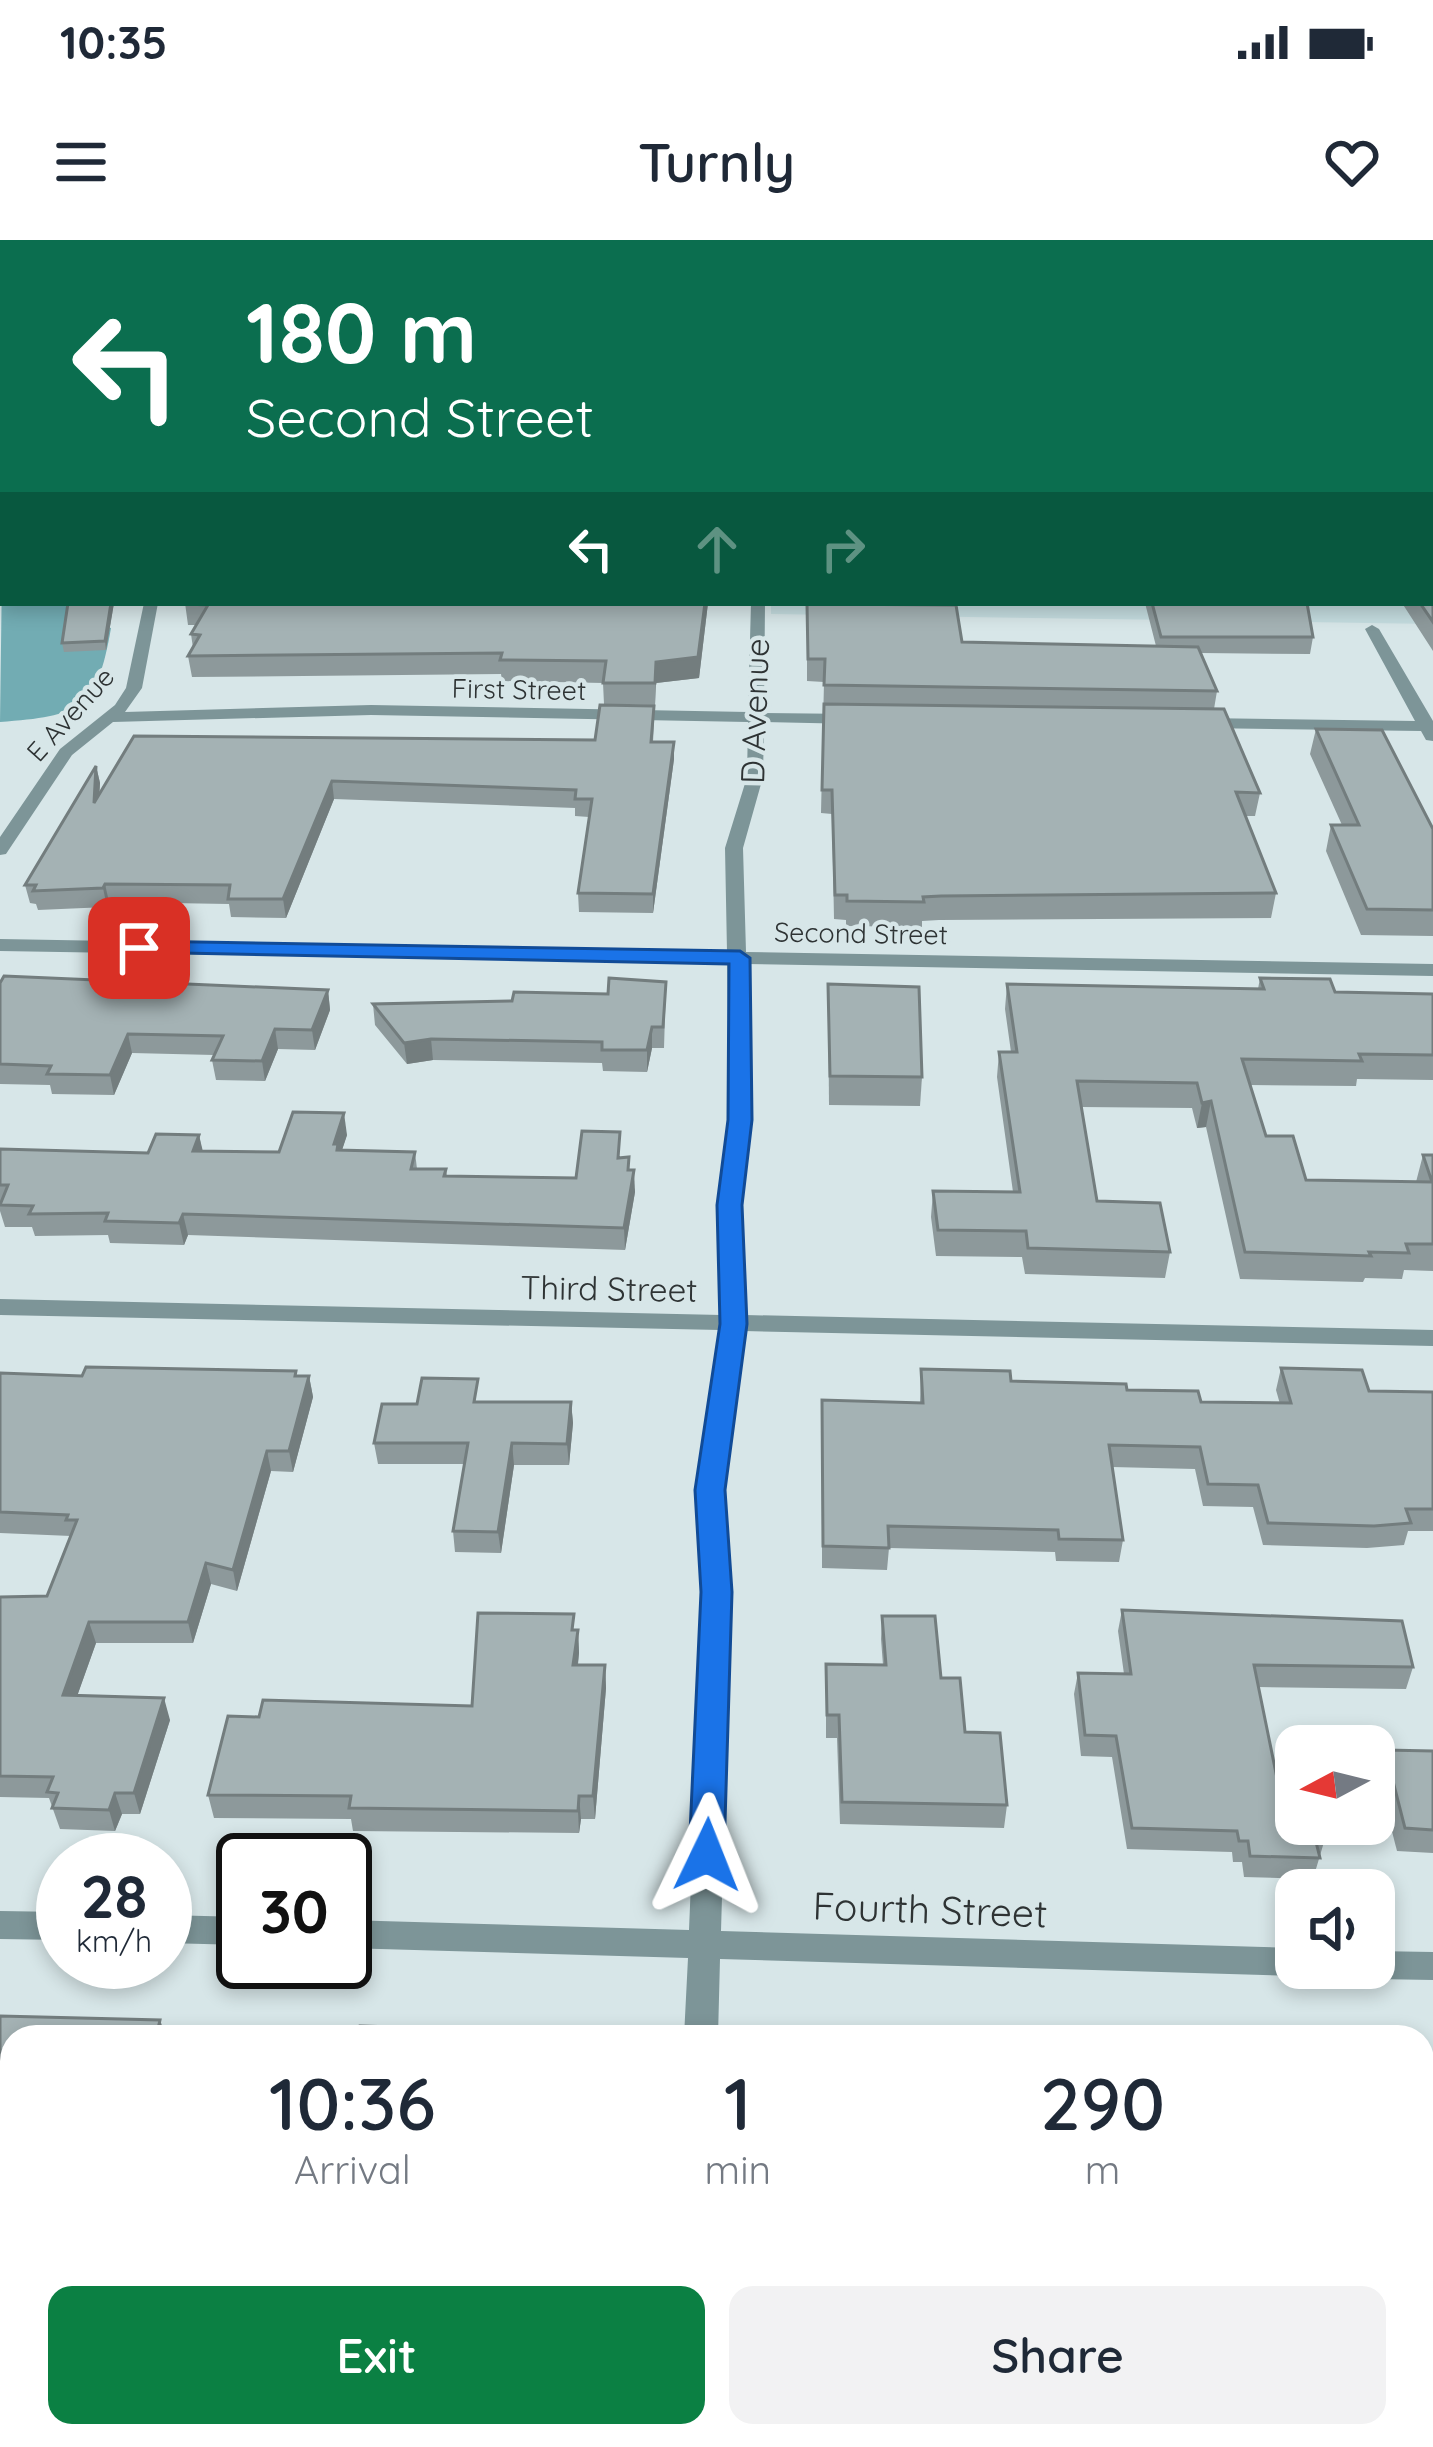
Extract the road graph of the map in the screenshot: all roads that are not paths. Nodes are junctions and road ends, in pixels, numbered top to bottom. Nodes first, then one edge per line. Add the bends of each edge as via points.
1 (150, 606) edge
2 (758, 606) edge
3 (1372, 629) dead end
4 (108, 717) junction
5 (754, 718) junction
6 (880, 720) edge
7 (1180, 723) edge
8 (1431, 730) edge
9 (0, 850) edge
10 (0, 945) edge
11 (740, 958) junction
12 (1433, 970) edge
13 (0, 1307) edge
14 (733, 1324) junction
15 (1433, 1338) edge
16 (0, 1925) edge
17 (36, 1926) edge
18 (372, 1935) edge
19 (705, 1944) junction
20 (1275, 1961) edge
21 (1395, 1965) edge
22 (1433, 1966) edge
23 (702, 2025) edge

1 - 4 street, E Avenue via 134,688
2 - 5 street, D Avenue
3 - 8 street
4 - 5 street, First Street via 371,710
4 - 9 street, E Avenue via 65,752
5 - 6 street, First Street
5 - 11 street, D Avenue via 754,776 734,848
7 - 8 street
10 - 11 street, Second Street
11 - 12 street, Second Street
11 - 14 street, D Avenue via 740,1120 729,1205
13 - 14 street, Third Street
14 - 15 street, Third Street
14 - 19 street, D Avenue via 710,1490 717,1592
16 - 17 street
18 - 19 street, Fourth Street
19 - 20 street, Fourth Street
19 - 23 street, D Avenue
21 - 22 street

